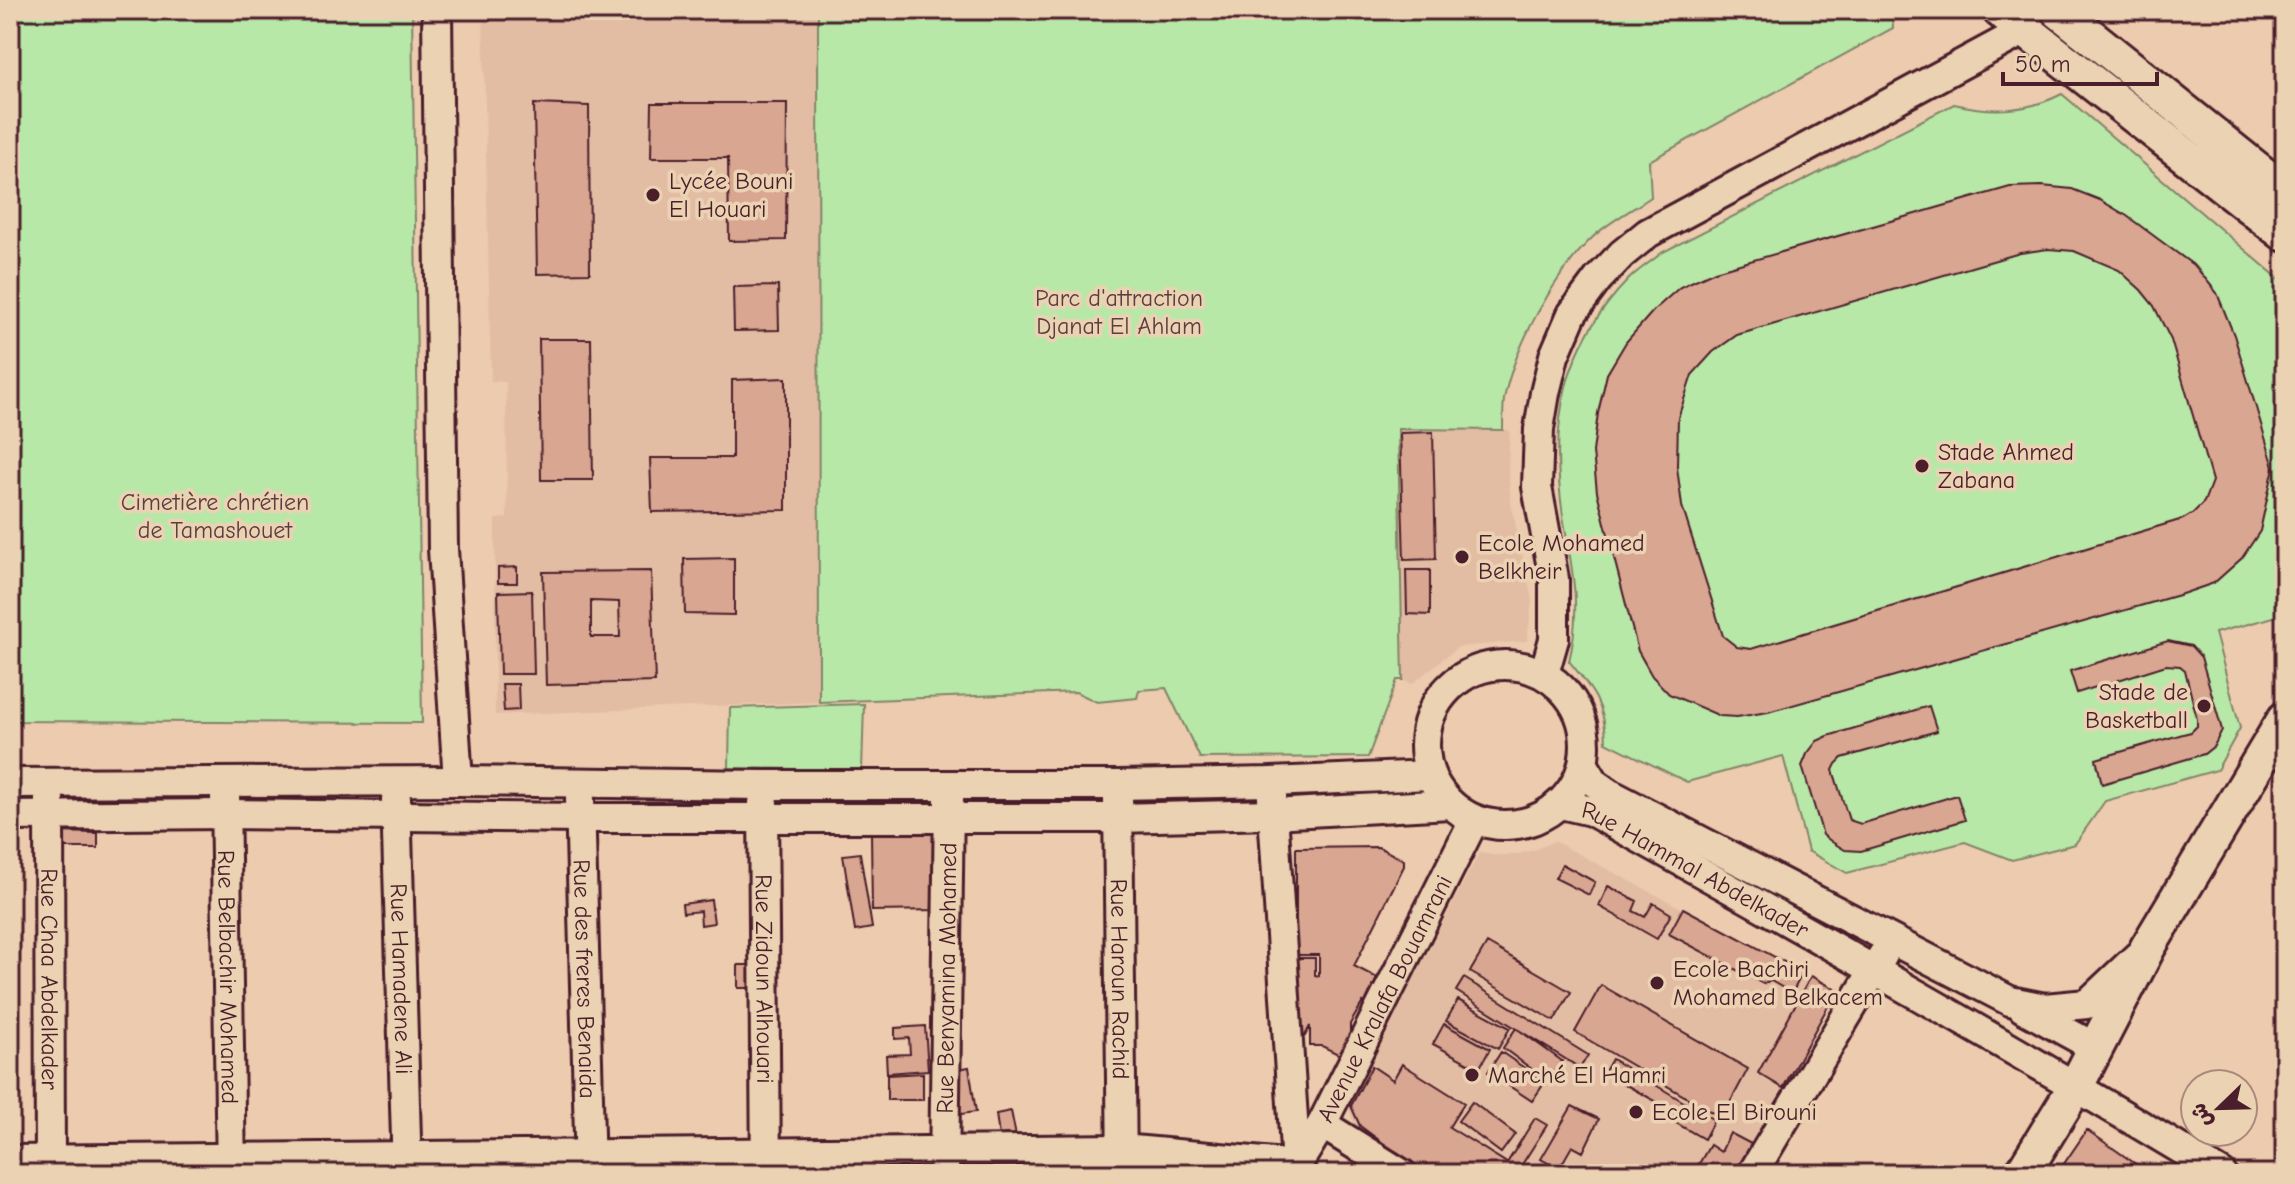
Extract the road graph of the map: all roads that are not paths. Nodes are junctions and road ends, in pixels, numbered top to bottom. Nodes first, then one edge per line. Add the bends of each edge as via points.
1 (437, 10) edge
2 (2058, 10) edge
3 (2012, 20) edge
4 (2285, 192) edge
5 (2285, 234) edge
6 (1544, 674) junction
7 (2285, 719) edge
8 (1584, 765) junction
9 (1430, 775) junction
10 (458, 781) junction
11 (48, 782) junction
12 (224, 782) junction
13 (1271, 782) junction
14 (10, 783) edge
15 (395, 783) junction
16 (579, 783) junction
17 (949, 784) junction
18 (762, 785) junction
19 (1118, 785) junction
20 (1450, 804) junction
21 (1561, 804) junction
22 (225, 814) junction
23 (1273, 814) junction
24 (396, 815) junction
25 (10, 816) edge
26 (50, 816) junction
27 (950, 817) junction
28 (580, 818) junction
29 (1118, 818) junction
30 (763, 819) junction
31 (1474, 820) junction
32 (1892, 941) junction
33 (2148, 947) junction
34 (1874, 968) junction
35 (2010, 1001) junction
36 (2096, 1048) junction
37 (2076, 1086) junction
38 (1322, 1124) junction
39 (10, 1160) edge
40 (1122, 1162) edge
41 (766, 1163) edge
42 (944, 1163) edge
43 (590, 1164) edge
44 (407, 1165) edge
45 (231, 1166) edge
46 (50, 1167) edge
47 (1294, 1170) edge
48 (1402, 1174) edge
49 (1752, 1174) edge
50 (2022, 1174) edge
51 (2222, 1174) edge

1 - 10 street via 443,549
2 - 4 main road
3 - 5 main road
3 - 6 street via 1648,233 1598,279 1572,314 1554,356 1539,429 1537,487 1554,579 1554,639
6 - 8 street via 1572,700 1586,738
6 - 9 street via 1512,665 1479,669 1455,682 1438,701 1425,738
7 - 33 main road
8 - 21 street
8 - 32 street via 1595,783 1614,796
9 - 13 street
9 - 20 street
10 - 15 street
10 - 16 street
11 - 12 street
11 - 14 street
11 - 26 street, Rue Chaa Abdelkader
12 - 15 street
12 - 22 street, Rue Belbachir Mohamed
13 - 19 street
13 - 23 street
15 - 24 street, Rue Hamadene Ali
16 - 18 street
16 - 28 street, Rue des freres Benaida
17 - 18 street
17 - 19 street
17 - 27 street, Rue Benyamina Mohamed
18 - 30 street, Rue Zidoun Alhouari
19 - 29 street, Rue Haroun Rachid
20 - 23 street
20 - 31 street
21 - 31 street via 1535,821 1506,826
21 - 34 street, Rue Hammal Abdelkader via 1591,811
22 - 24 street
22 - 26 street
22 - 45 street, Rue Belbachir Mohamed
23 - 29 street
23 - 47 street
24 - 28 street
24 - 44 street, Rue Hamadene Ali
25 - 26 street
26 - 46 street, Rue Chaa Abdelkader
27 - 29 street
27 - 30 street
27 - 42 street, Rue Benyamina Mohamed
28 - 30 street
28 - 43 street, Rue des freres Benaida
29 - 40 street, Rue Haroun Rachid
30 - 41 street, Rue Zidoun Alhouari
31 - 38 street, Avenue Kralafa Bouamrani
32 - 34 street
32 - 35 street
33 - 35 street via 2087,1004 2045,1008
33 - 36 main road
34 - 37 street, Rue Hammal Abdelkader
34 - 49 street
35 - 36 street
36 - 37 main road
37 - 50 main road
37 - 51 street, Rue Hammal Abdelkader
38 - 47 street, Avenue Kralafa Bouamrani
38 - 48 street
39 - 46 street
40 - 42 street
40 - 47 street
41 - 42 street
41 - 43 street
43 - 44 street
44 - 45 street
45 - 46 street

